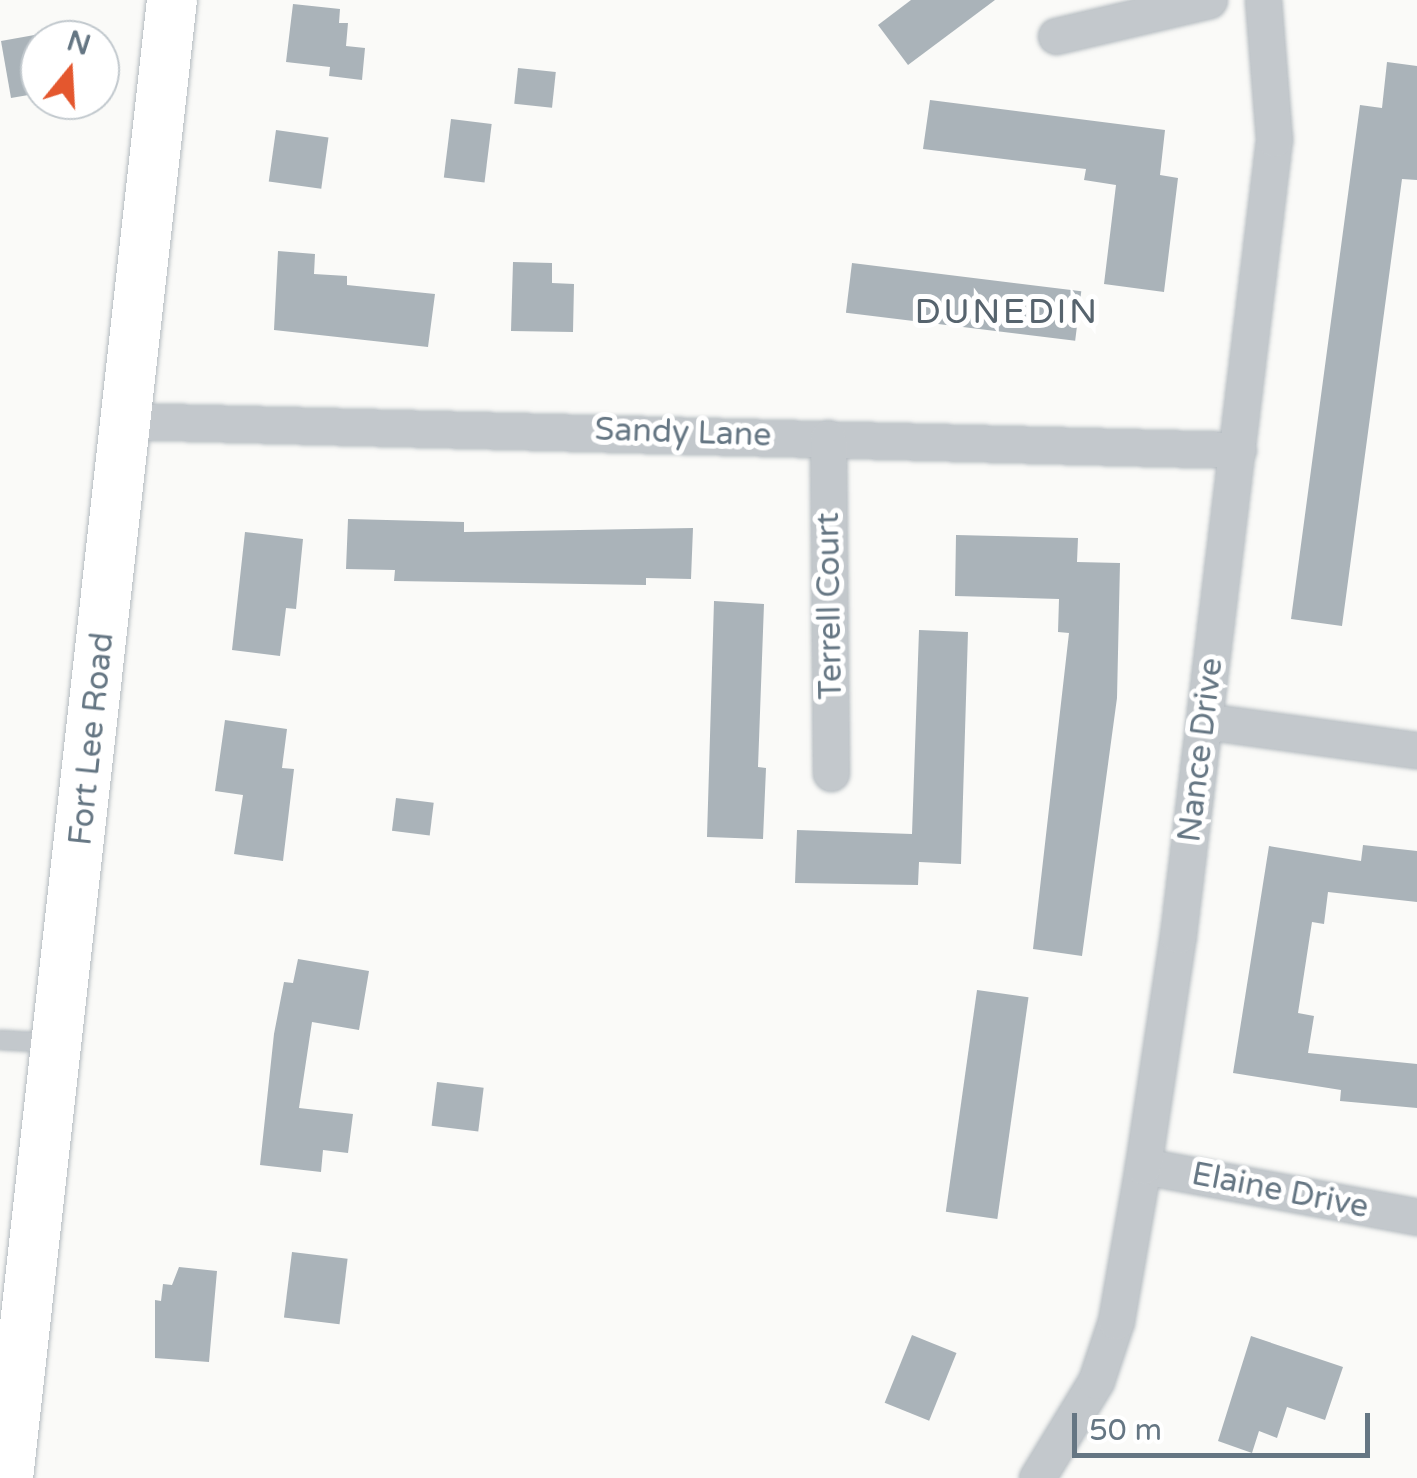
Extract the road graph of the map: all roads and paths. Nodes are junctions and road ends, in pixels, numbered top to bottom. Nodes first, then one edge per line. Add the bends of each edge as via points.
1 (172, 0) edge
2 (1209, 0) edge
3 (1263, 0) edge
4 (1056, 36) dead end
5 (128, 421) junction
6 (828, 438) junction
7 (1238, 450) junction
8 (1204, 721) junction
9 (1417, 750) edge
10 (832, 774) dead end
11 (0, 1040) edge
12 (57, 1044) junction
13 (1143, 1166) junction
14 (1417, 1217) edge
15 (8, 1478) edge
16 (1037, 1478) edge

1 - 5 street, Fort Lee Road
2 - 4 street
3 - 7 street, Nance Drive via 1274,139
5 - 6 street, Sandy Lane
5 - 12 street, Fort Lee Road
6 - 7 street, Sandy Lane
6 - 10 street, Terrell Court
7 - 8 street, Nance Drive
8 - 9 street
8 - 13 street, Nance Drive
11 - 12 lane
12 - 15 street, Fort Lee Road
13 - 14 street, Elaine Drive
13 - 16 street, Nance Drive via 1116,1321 1096,1381

